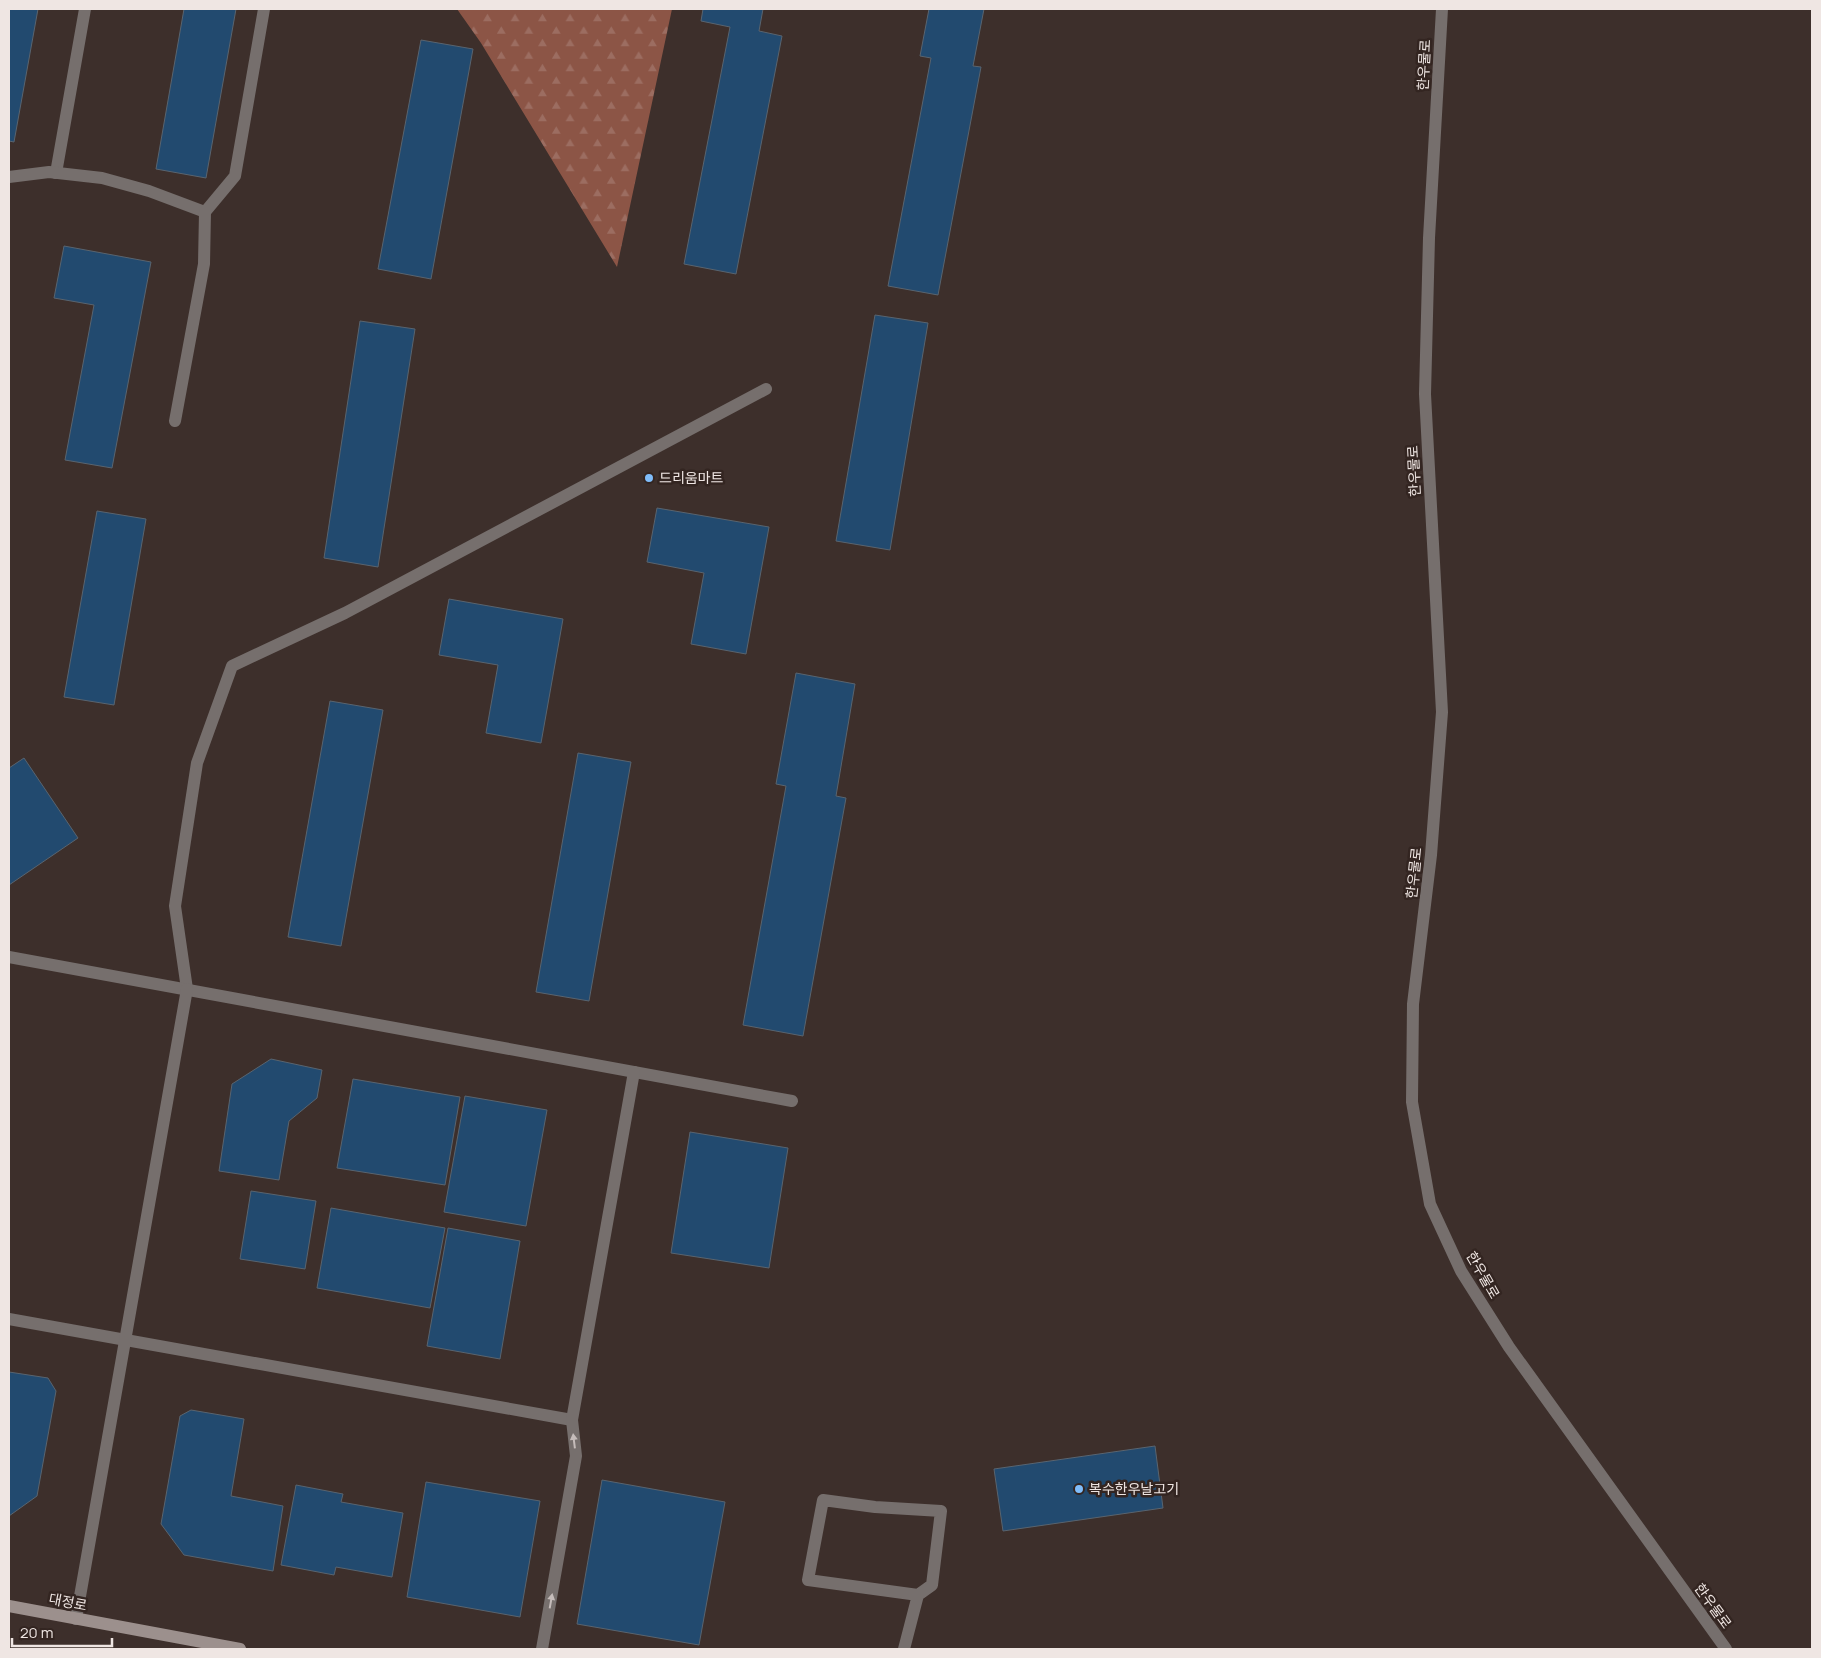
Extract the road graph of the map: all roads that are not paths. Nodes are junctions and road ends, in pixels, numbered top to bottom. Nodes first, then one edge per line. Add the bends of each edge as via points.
1 (85, 9) edge
2 (264, 9) edge
3 (1442, 9) edge
4 (56, 173) junction
5 (9, 177) edge
6 (205, 212) junction
7 (766, 388) dead end
8 (175, 421) dead end
9 (9, 957) edge
10 (186, 989) junction
11 (634, 1072) junction
12 (792, 1101) dead end
13 (9, 1318) edge
14 (125, 1340) junction
15 (572, 1420) junction
16 (918, 1595) junction
17 (9, 1606) edge
18 (76, 1619) junction
19 (240, 1649) edge
20 (542, 1649) edge
21 (904, 1649) edge
22 (1726, 1649) edge

1 - 4 street
2 - 6 street via 235,176
3 - 22 street, 한우물로 via 1425,394 1442,712 1431,855 1413,1004 1412,1102 1430,1204 1461,1271 1509,1347
4 - 5 street
4 - 6 street via 102,178
6 - 8 street via 204,264
7 - 10 street via 345,612 232,666 197,763 175,906
9 - 10 street
10 - 11 street
10 - 14 street
11 - 12 street
11 - 15 street
13 - 14 street
14 - 15 street
14 - 18 street
20 -> 15 street via 576,1456
16 - 16 street via 932,1585 941,1510 874,1507 822,1500 808,1580
16 - 21 street
17 - 18 street, 대정로
18 - 19 street, 대정로

